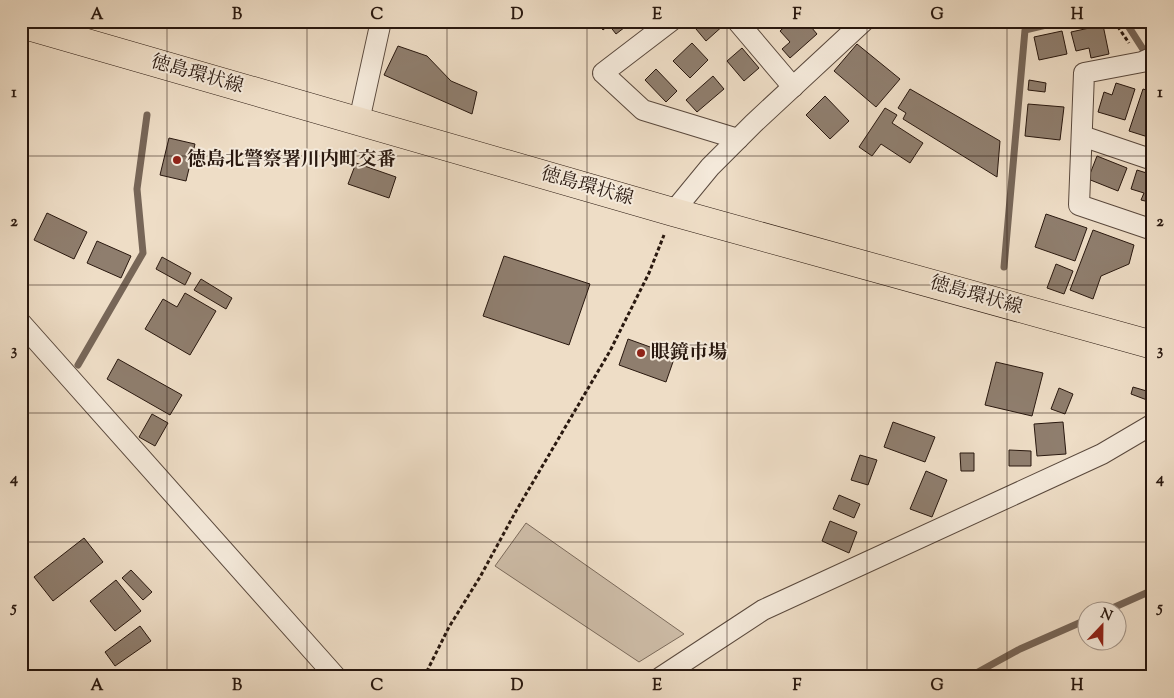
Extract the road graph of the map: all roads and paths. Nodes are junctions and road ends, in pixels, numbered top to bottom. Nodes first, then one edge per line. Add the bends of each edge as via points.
1 (382, 21) edge
2 (670, 21) edge
3 (738, 21) edge
4 (864, 21) edge
5 (21, 24) edge
6 (1147, 59) edge
7 (793, 87) junction
8 (359, 122) junction
9 (1082, 136) junction
10 (738, 139) junction
11 (1153, 160) edge
12 (673, 212) junction
13 (1153, 230) edge
14 (21, 323) edge
15 (1153, 346) edge
16 (1153, 424) edge
17 (336, 677) edge
18 (433, 677) edge
19 (661, 677) edge

1 - 8 street
2 - 10 street via 603,74 643,110
3 - 7 street
4 - 7 street
5 - 8 main road, 徳島環状線
6 - 9 street via 1084,73
7 - 10 street
8 - 12 main road, 徳島環状線
9 - 11 street
9 - 13 street via 1079,206
10 - 12 street
12 - 15 main road, 徳島環状線
12 - 18 path via 649,273 610,351 449,627 428,668
14 - 17 street
16 - 19 street via 1102,454 763,610

